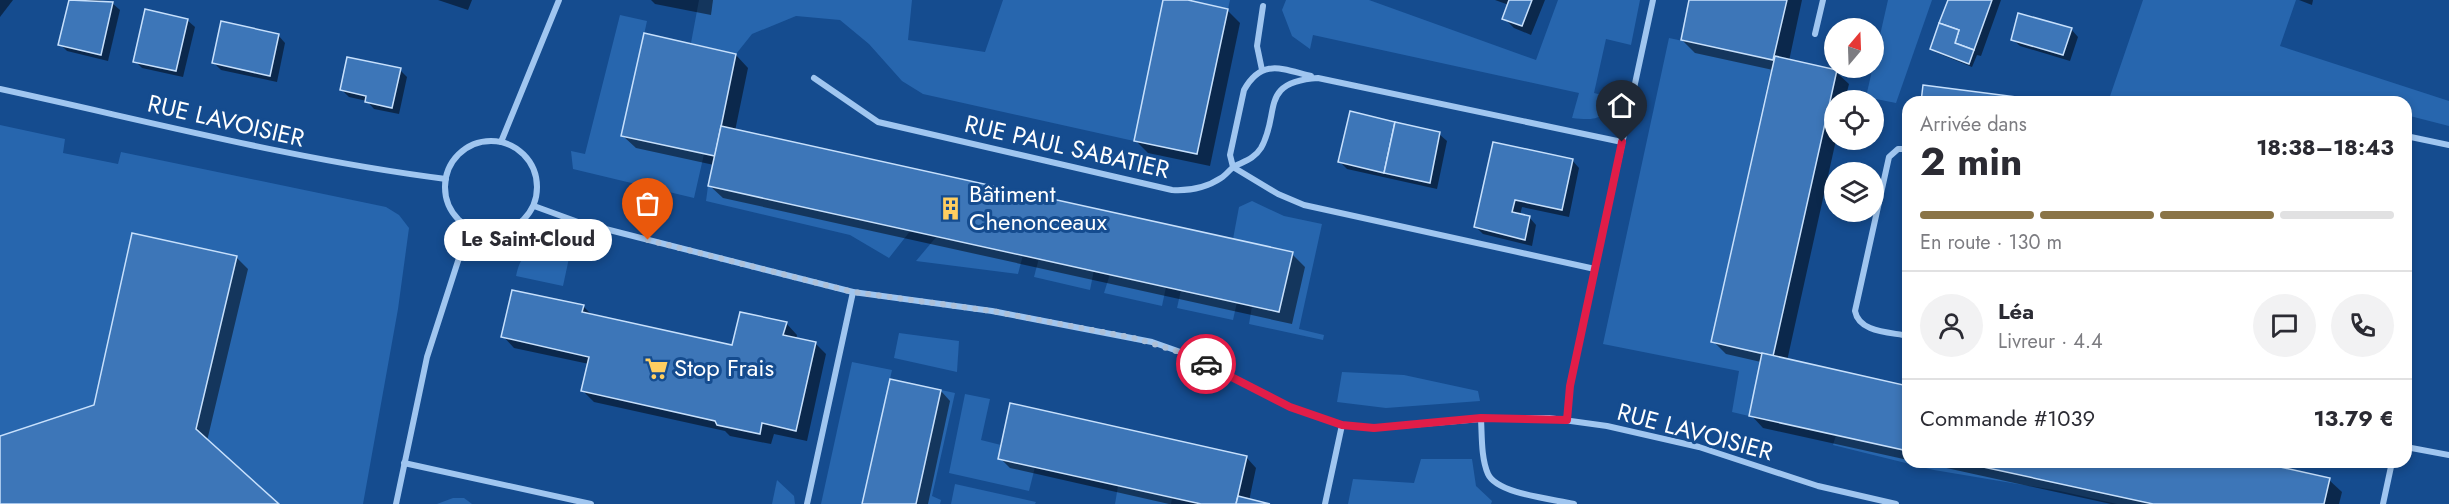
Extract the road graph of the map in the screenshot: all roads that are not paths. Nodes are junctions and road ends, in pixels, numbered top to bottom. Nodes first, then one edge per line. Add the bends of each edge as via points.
1 (559, 0) edge
2 (1653, 0) edge
3 (1823, 0) edge
4 (1263, 6) dead end
5 (1815, 34) dead end
6 (1262, 70) junction
7 (814, 78) dead end
8 (1318, 78) junction
9 (0, 89) edge
10 (2412, 137) edge
11 (501, 142) junction
12 (1622, 142) junction
13 (2449, 145) edge
14 (1902, 149) edge
15 (1233, 167) junction
16 (446, 179) junction
17 (534, 206) junction
18 (469, 227) junction
19 (1594, 269) junction
20 (853, 292) junction
21 (1902, 335) edge
22 (1481, 418) junction
23 (1567, 420) junction
24 (1342, 425) junction
25 (2412, 448) edge
26 (2449, 455) edge
27 (404, 463) junction
28 (2391, 468) edge
29 (396, 504) edge
30 (591, 504) edge
31 (807, 504) edge
32 (1325, 504) edge
33 (1574, 504) edge
34 (1896, 504) edge
35 (2384, 504) edge

1 - 11 street
2 - 12 street
3 - 5 street
4 - 6 street via 1257,46
6 - 8 street via 1282,69
6 - 15 street via 1244,90 1230,155
7 - 15 street, RUE PAUL SABATIER via 878,122 1172,190 1210,185
8 - 12 street, RUE PAUL SABATIER
8 - 15 street, RUE PAUL SABATIER via 1299,79 1281,90 1271,108 1261,147 1255,156
9 - 16 street, RUE LAVOISIER via 301,156
10 - 13 street
11 - 16 street via 472,145 455,159
11 - 17 street via 521,152 534,170
12 - 19 street
14 - 21 street via 1889,157 1855,311 1856,318 1866,327
15 - 19 street via 1304,205
16 - 18 street via 449,205
17 - 18 street via 511,229 490,233
17 - 20 street, RUE LAVOISIER via 578,222
18 - 27 street via 428,357
19 - 23 street via 1570,386
20 - 24 street, RUE LAVOISIER via 992,311 1152,342 1189,355 1290,407
20 - 31 street
22 - 23 street, RUE LAVOISIER
22 - 24 street, RUE LAVOISIER via 1374,428
22 - 33 street via 1483,449 1492,480 1503,488
23 - 34 street, RUE LAVOISIER via 1699,447 1818,486
24 - 32 street
25 - 26 street
27 - 29 street
27 - 30 street
28 - 35 street

